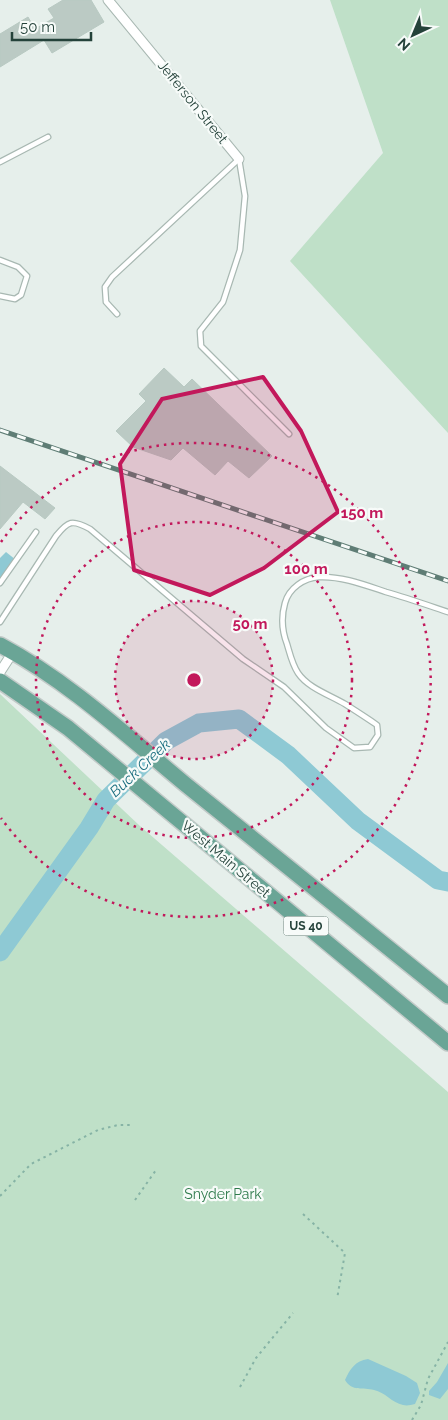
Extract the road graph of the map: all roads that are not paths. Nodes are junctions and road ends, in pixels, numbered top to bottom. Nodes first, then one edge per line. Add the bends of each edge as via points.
1 (108, 0) edge
2 (48, 137) dead end
3 (239, 159) junction
4 (0, 162) edge
5 (0, 260) edge
6 (0, 296) edge
7 (117, 314) dead end
8 (289, 434) dead end
9 (36, 532) dead end
10 (0, 583) edge
11 (0, 610) edge
12 (448, 612) edge
13 (6, 614) junction
14 (0, 622) edge
15 (6, 649) edge
16 (0, 672) edge
17 (0, 681) edge
18 (448, 996) edge
19 (448, 1042) edge

1 - 3 street, Jefferson Street
2 - 4 lane
3 - 7 lane via 104,287 106,302
3 - 8 lane via 245,196 240,250 223,302 200,330 200,346
5 - 6 lane via 18,266 27,276 22,295 15,299
9 - 10 lane
11 - 13 lane
12 - 13 lane via 357,582 328,577 308,580 290,592 282,626 298,674 377,725 378,736 370,747 354,748 90,529 76,522 69,522 56,536
13 - 14 lane
15 - 16 street
15 - 18 main road, US 40 via 95,708
17 - 19 main road, West Main Street / US 40 via 68,728

